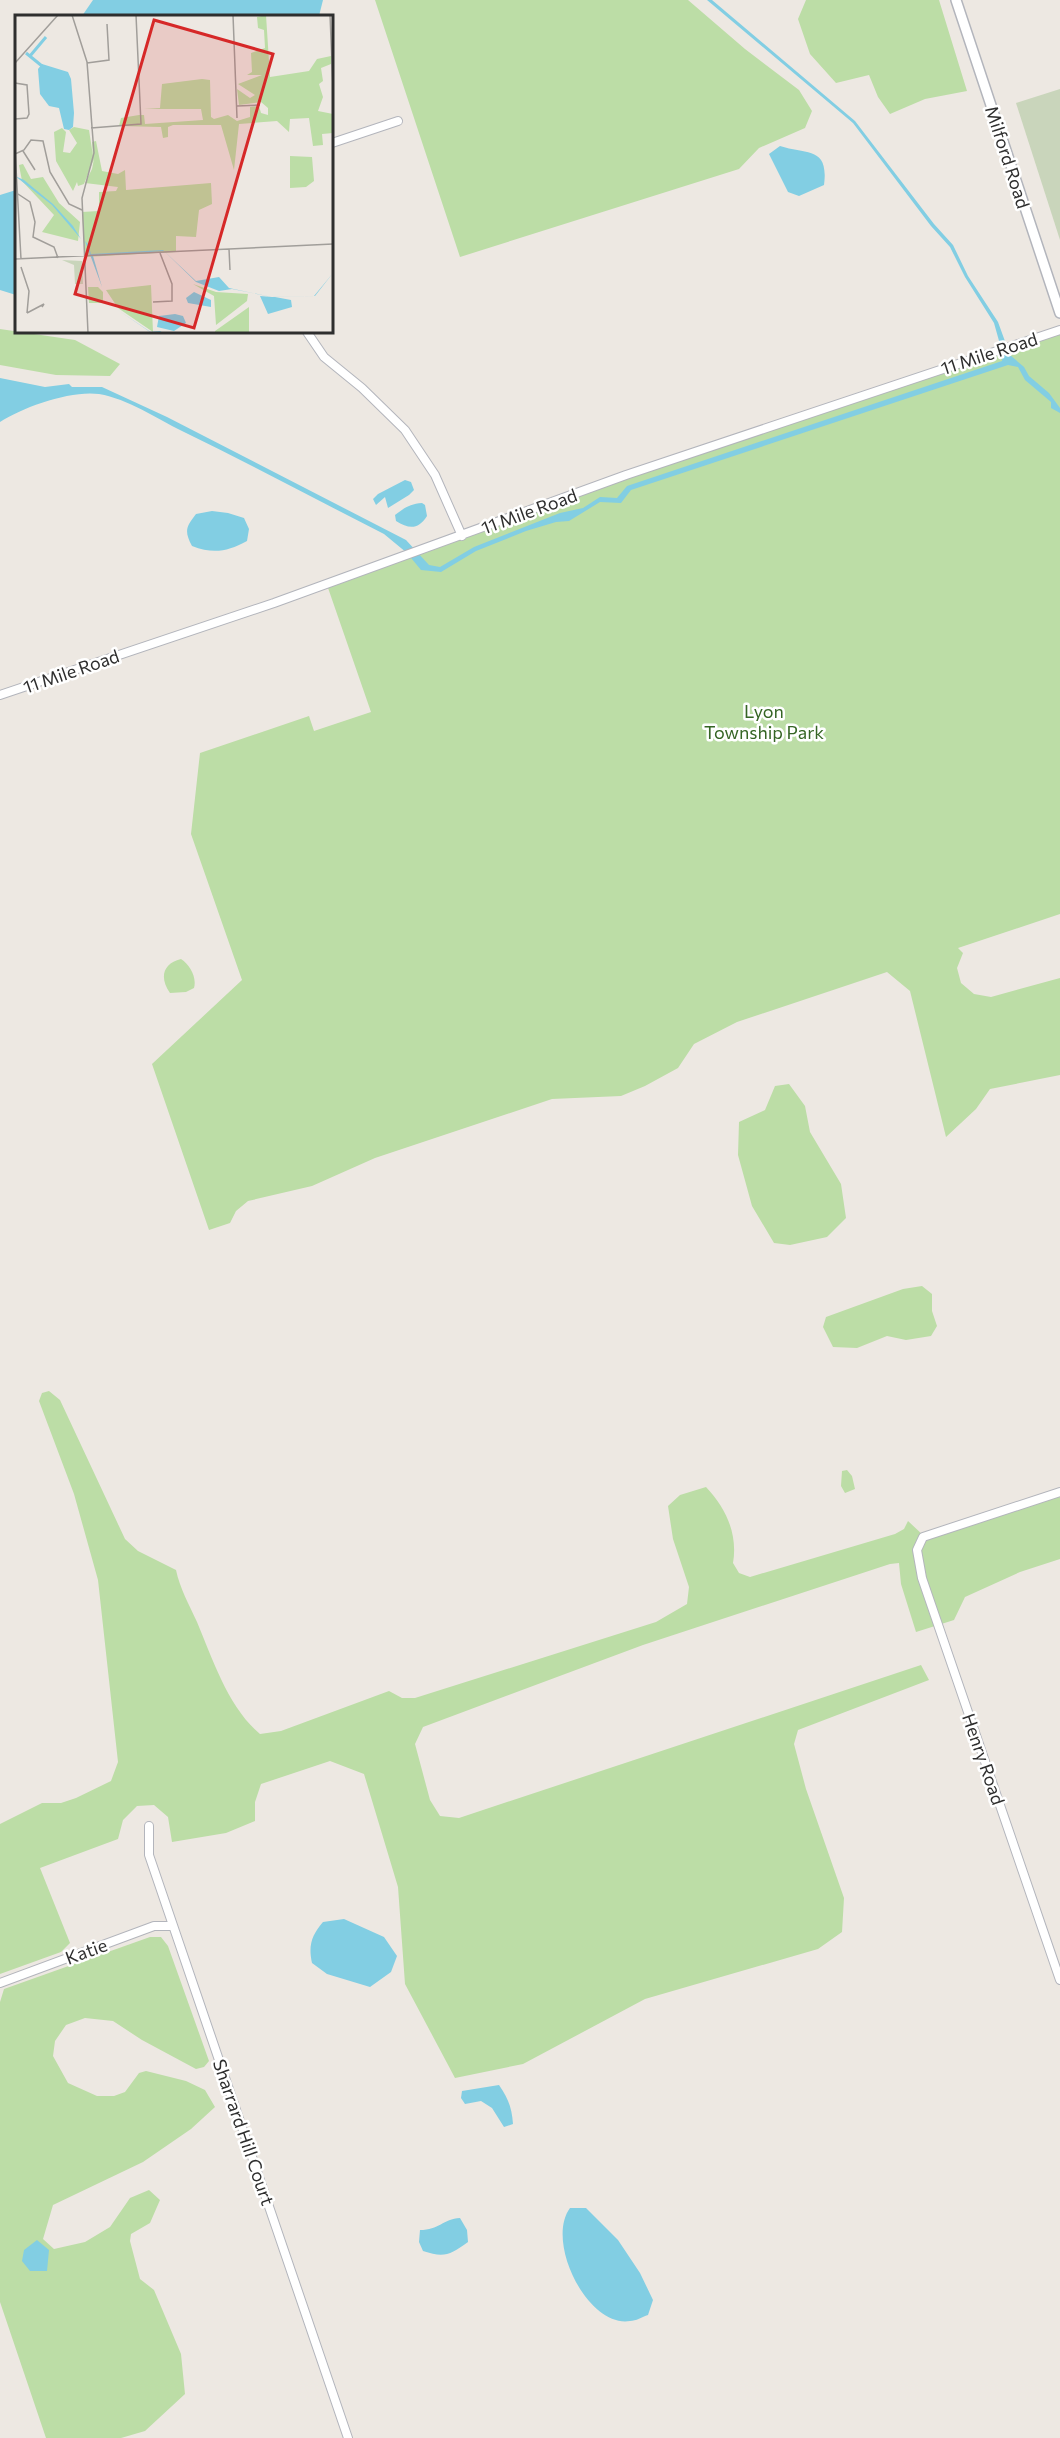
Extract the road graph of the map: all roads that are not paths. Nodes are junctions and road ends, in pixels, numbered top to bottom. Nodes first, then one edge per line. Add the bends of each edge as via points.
1 (956, 0) edge
2 (398, 121) dead end
3 (333, 143) edge
4 (1060, 313) edge
5 (1060, 330) edge
6 (308, 333) edge
7 (462, 536) junction
8 (0, 695) edge
9 (1060, 1492) edge
10 (149, 1826) dead end
11 (173, 1926) junction
12 (1060, 1980) edge
13 (0, 1983) edge
14 (348, 2438) edge

1 - 4 street, Milford Road
2 - 3 street
5 - 7 street, 11 Mile Road via 626,475
6 - 7 street via 324,357 405,430 435,475
7 - 8 street, 11 Mile Road
9 - 12 street, Henry Road via 923,1537 917,1551 922,1578
10 - 11 street, Sharrard Hill Court via 149,1855
11 - 13 street, Katie via 154,1926
11 - 14 street, Sharrard Hill Court

